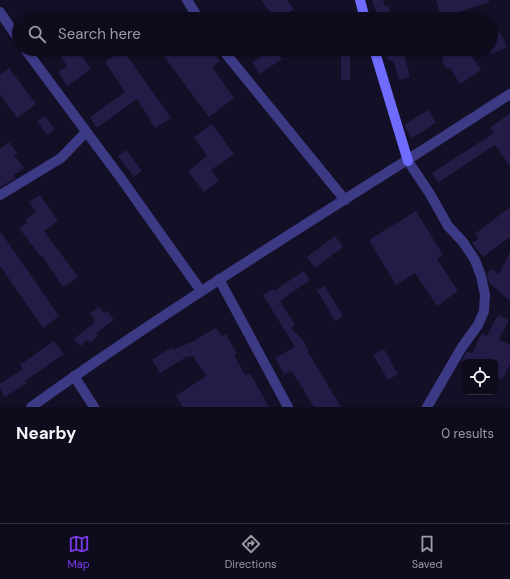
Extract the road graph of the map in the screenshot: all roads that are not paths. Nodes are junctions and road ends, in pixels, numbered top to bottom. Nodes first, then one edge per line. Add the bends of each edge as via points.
1 (187, 0) edge
2 (360, 0) edge
3 (195, 12) edge
4 (363, 12) edge
5 (1, 14) edge
6 (12, 30) edge
7 (30, 56) edge
8 (228, 56) edge
9 (376, 56) edge
10 (510, 94) edge
11 (86, 132) junction
12 (408, 160) junction
13 (0, 195) edge
14 (345, 200) junction
15 (219, 279) junction
16 (201, 291) junction
17 (74, 376) junction
18 (31, 407) edge
19 (94, 407) edge
20 (288, 407) edge
21 (427, 407) edge

1 - 3 street
2 - 4 street
5 - 6 street
7 - 11 street
8 - 14 street
9 - 12 street
10 - 12 street
11 - 13 street via 61,158
11 - 16 street
12 - 14 street
12 - 21 street via 448,226 476,260 485,295 484,311 478,325 458,353
14 - 15 street
15 - 16 street
15 - 20 street
16 - 17 street
17 - 18 street
17 - 19 street

